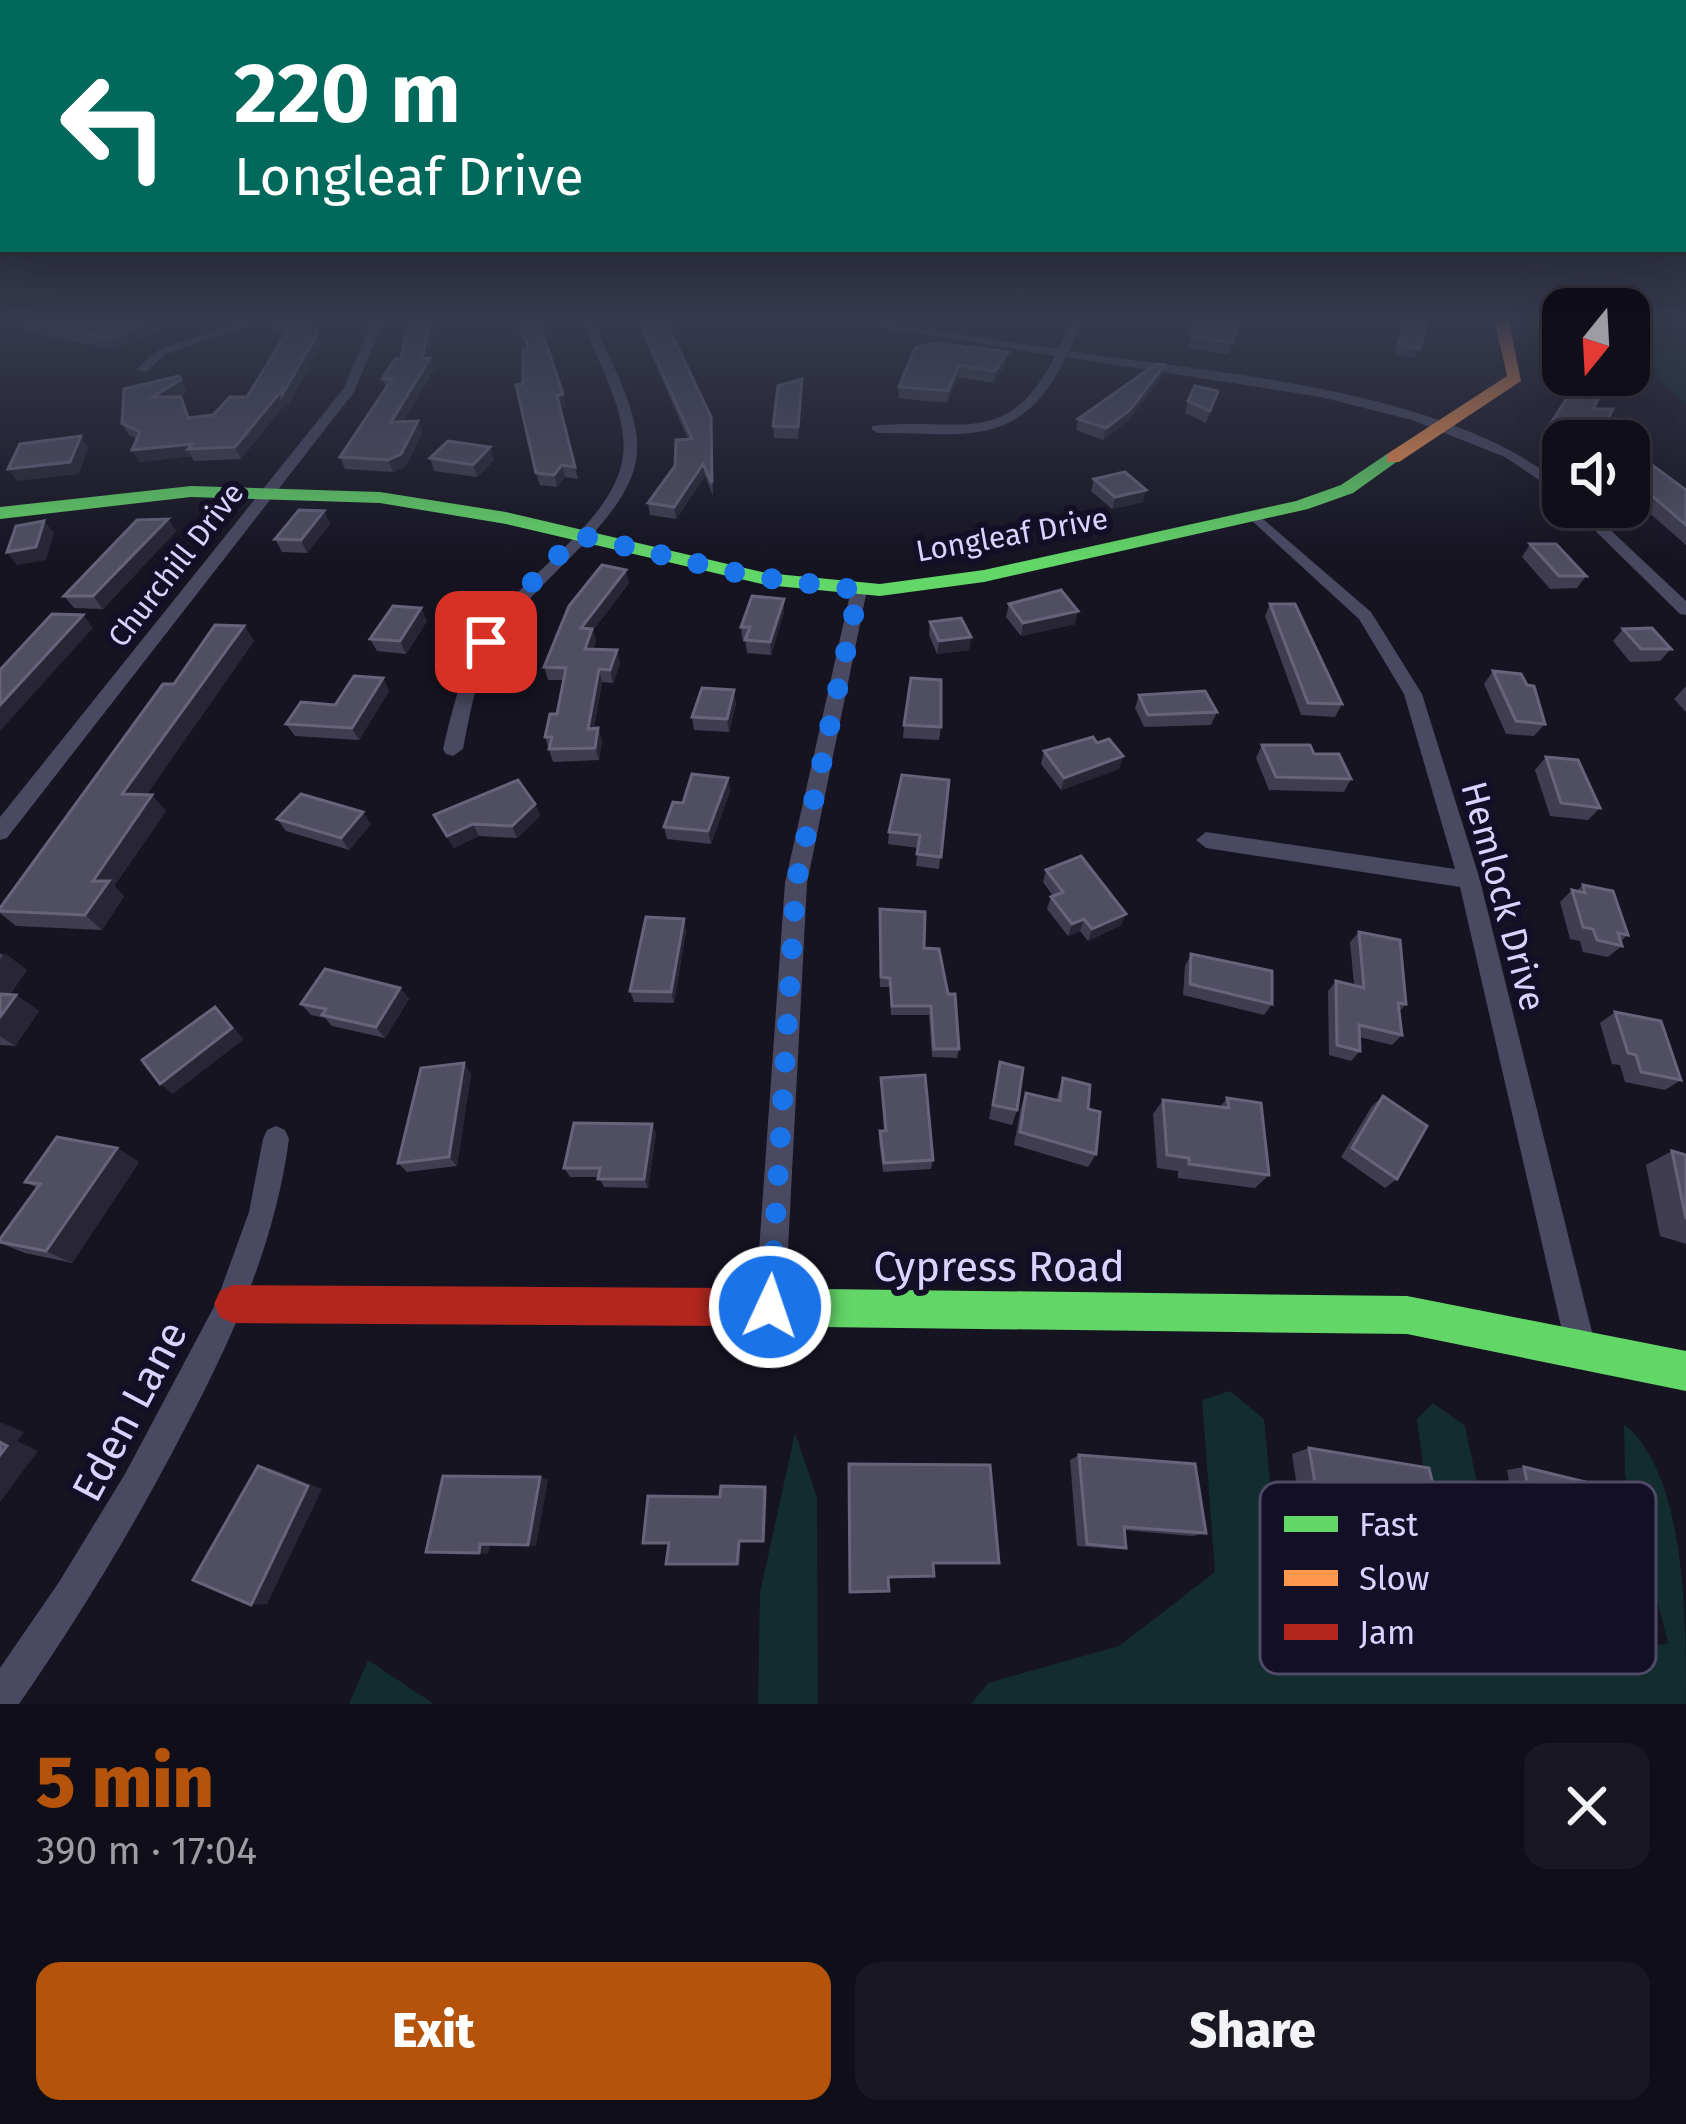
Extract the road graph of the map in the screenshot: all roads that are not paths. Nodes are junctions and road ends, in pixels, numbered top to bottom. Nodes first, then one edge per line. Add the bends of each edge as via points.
1 (340, 402) edge
2 (617, 402) edge
3 (1033, 402) edge
4 (1353, 402) edge
5 (1480, 402) edge
6 (1444, 426) junction
7 (878, 429) dead end
8 (1542, 479) edge
9 (269, 490) junction
10 (0, 513) edge
11 (1256, 518) junction
12 (1600, 528) edge
13 (578, 535) junction
14 (859, 590) junction
15 (1686, 610) edge
16 (453, 749) dead end
17 (0, 832) edge
18 (1206, 840) dead end
19 (1469, 880) junction
20 (276, 1139) dead end
21 (233, 1304) junction
22 (770, 1307) junction
23 (1581, 1348) junction
24 (1686, 1370) edge
25 (0, 1699) edge

1 - 9 street, Churchill Drive
2 - 13 street via 631,460 608,503
3 - 7 street via 1016,416 965,426
4 - 6 street
5 - 6 street, Longleaf Drive
6 - 8 street
6 - 11 street, Longleaf Drive via 1347,489
9 - 10 street, Longleaf Drive via 132,495
9 - 13 street, Longleaf Drive via 405,499
9 - 17 street, Churchill Drive
11 - 14 street, Longleaf Drive via 1020,572
11 - 19 street, Hemlock Drive via 1334,584 1389,650 1413,694
12 - 15 street
13 - 14 street, Longleaf Drive via 750,576
13 - 16 street via 486,642
14 - 22 street via 796,883
18 - 19 street
19 - 23 street, Hemlock Drive
20 - 21 street, Eden Lane via 264,1218
21 - 22 street, Cypress Road
21 - 25 street, Eden Lane via 124,1513
22 - 23 street, Cypress Road via 1407,1315
23 - 24 street, Cypress Road

